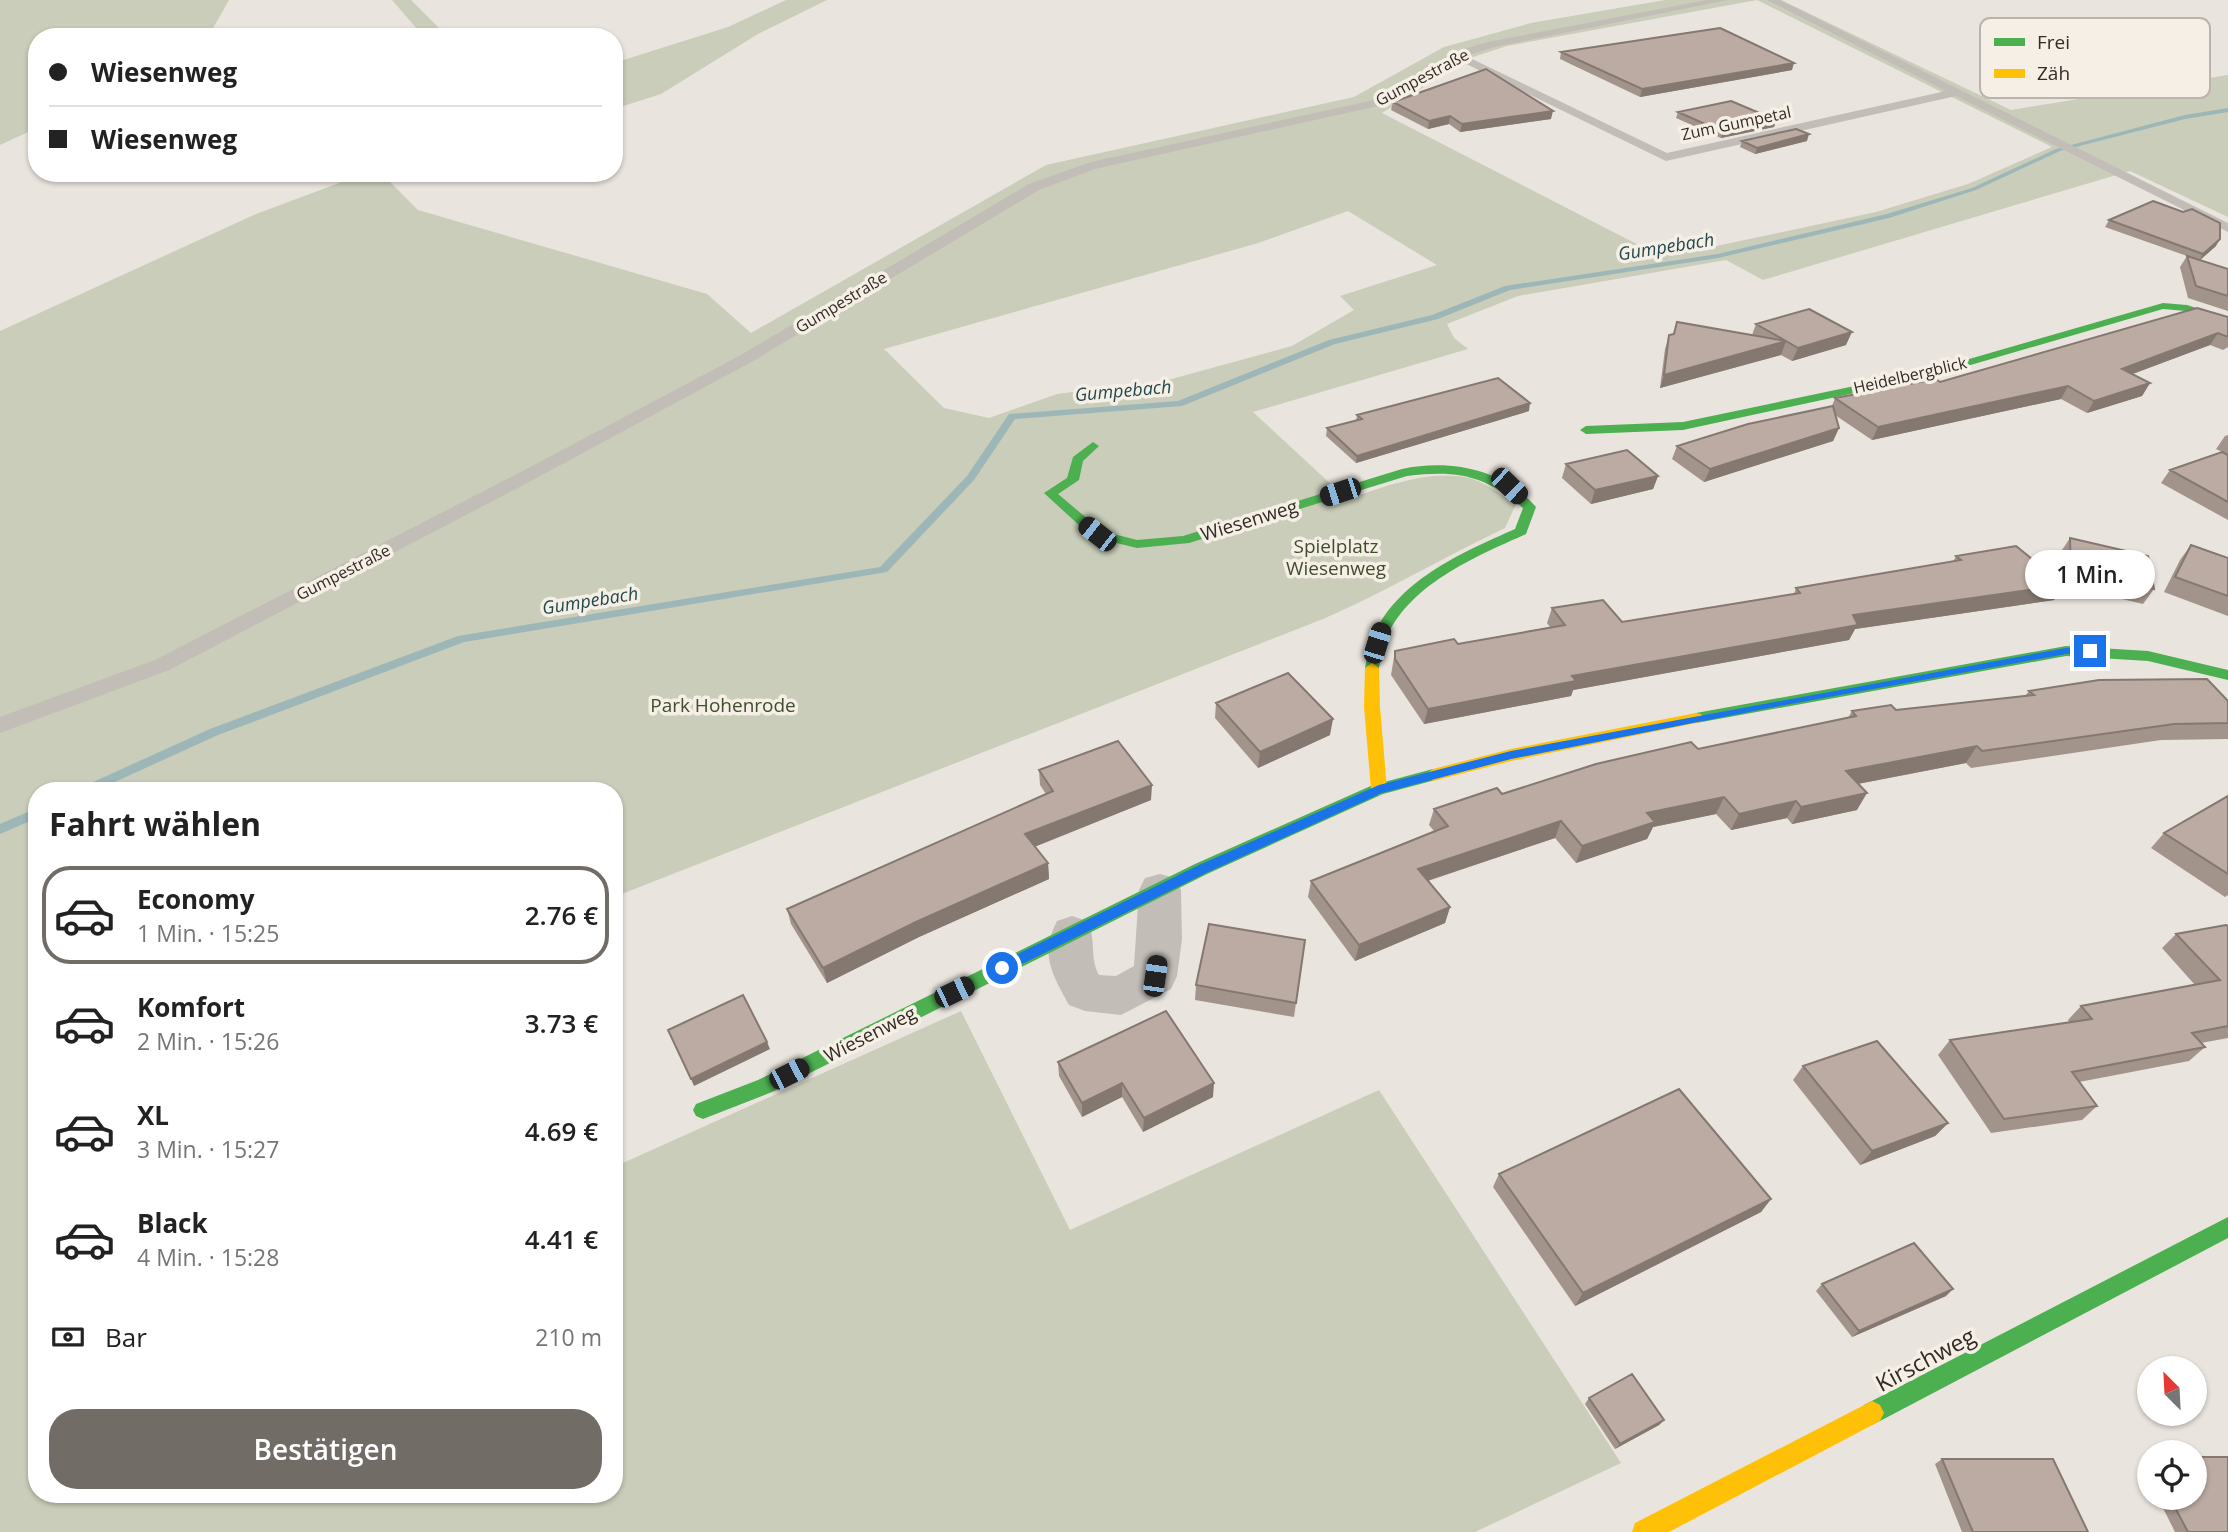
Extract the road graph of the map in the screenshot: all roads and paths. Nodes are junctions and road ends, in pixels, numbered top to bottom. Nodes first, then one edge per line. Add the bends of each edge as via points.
1 (1723, 0) edge
2 (1772, 0) edge
3 (1456, 55) junction
4 (1959, 92) junction
5 (2053, 138) joint
6 (2094, 159) junction
7 (2228, 212) edge
8 (2228, 228) edge
9 (2228, 322) edge
10 (1586, 430) dead end
11 (1093, 446) dead end
12 (2228, 675) edge
13 (0, 724) edge
14 (1379, 789) junction
15 (1160, 890) junction
16 (1072, 933) junction
17 (703, 1110) dead end
18 (2228, 1227) edge
19 (1643, 1532) edge

1 - 3 lane, Gumpestraße via 1545,32
2 - 4 lane
3 - 4 lane, Zum Gumpetal via 1666,157
3 - 13 lane, Gumpestraße via 1374,104 1091,166 1034,187 747,358 429,527 162,665
4 - 5 lane
5 - 6 lane
6 - 7 lane via 2132,166
6 - 8 lane
9 - 10 street, Heidelbergblick via 2187,308 2163,306 1933,373 1683,426
11 - 14 street, Wiesenweg via 1077,460 1073,480 1051,493 1097,534 1137,544 1184,540 1438,466 1486,474 1509,486 1530,507 1521,531 1440,572 1381,628 1372,658
12 - 14 street, Wiesenweg via 2113,650 2066,651 1511,755
14 - 15 street, Wiesenweg
15 - 16 street, Wiesenweg
15 - 16 street via 1155,976 1121,996 1085,992 1070,964
16 - 17 street, Wiesenweg via 765,1086
18 - 19 street, Kirschweg

